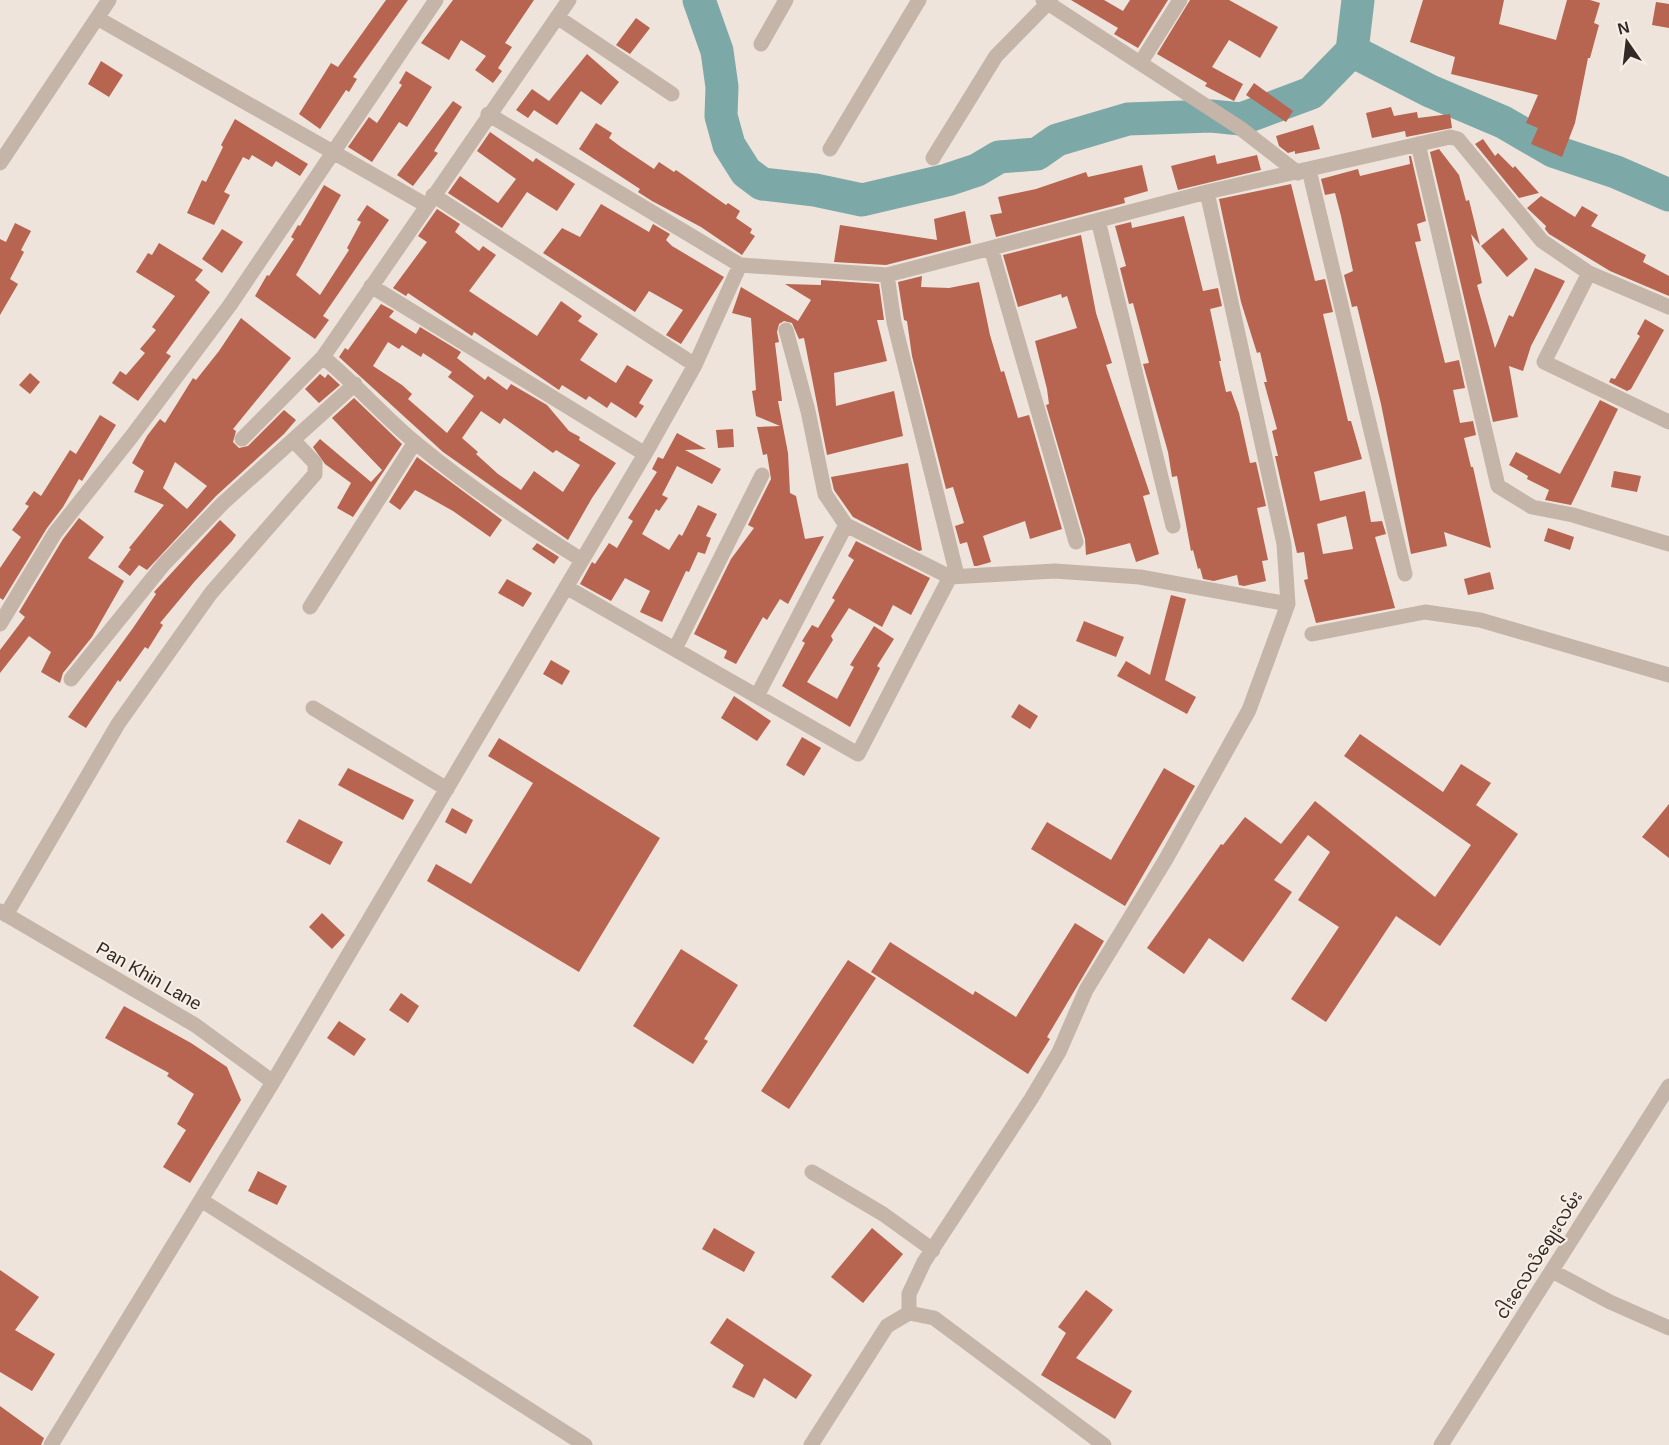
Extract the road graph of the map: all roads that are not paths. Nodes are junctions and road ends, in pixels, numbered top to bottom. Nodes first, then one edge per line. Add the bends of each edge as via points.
1 (109, 0) edge
2 (436, 0) edge
3 (569, 0) edge
4 (786, 0) edge
5 (919, 0) edge
6 (1180, 0) edge
7 (1048, 1) edge
8 (557, 17) junction
9 (97, 18) junction
10 (761, 44) dead end
11 (1141, 62) junction
12 (672, 94) dead end
13 (488, 114) junction
14 (1418, 144) junction
15 (830, 149) dead end
16 (332, 152) junction
17 (933, 158) dead end
18 (0, 163) edge
19 (1304, 172) junction
20 (1207, 192) junction
21 (429, 200) junction
22 (1098, 220) junction
23 (991, 248) junction
24 (740, 266) junction
25 (1589, 273) junction
26 (887, 275) junction
27 (371, 286) junction
28 (1669, 307) edge
29 (786, 330) dead end
30 (323, 357) junction
31 (695, 365) junction
32 (355, 384) junction
33 (1669, 422) edge
34 (242, 439) dead end
35 (293, 440) junction
36 (415, 442) junction
37 (645, 454) junction
38 (762, 475) dead end
39 (846, 525) junction
40 (1173, 526) dead end
41 (1076, 542) dead end
42 (1669, 544) edge
43 (582, 560) junction
44 (1405, 574) dead end
45 (953, 576) junction
46 (566, 587) junction
47 (1288, 604) junction
48 (310, 607) dead end
49 (0, 624) edge
50 (1312, 634) dead end
51 (675, 649) junction
52 (1669, 675) edge
53 (71, 679) dead end
54 (757, 696) junction
55 (313, 708) dead end
56 (447, 789) junction
57 (3, 913) edge
58 (273, 1082) junction
59 (1669, 1086) edge
60 (812, 1172) dead end
61 (201, 1200) junction
62 (933, 1250) junction
63 (1552, 1271) junction
64 (909, 1313) junction
65 (1669, 1328) edge
66 (51, 1445) edge
67 (585, 1445) edge
68 (811, 1445) edge
69 (1104, 1445) edge
70 (1441, 1445) edge

1 - 9 street
2 - 16 street
3 - 8 street
4 - 10 street
5 - 15 street
6 - 11 street
7 - 11 street
7 - 17 street via 996,56
8 - 12 street
8 - 13 street
9 - 16 street
9 - 18 street
11 - 19 street
13 - 21 street
13 - 24 street
14 - 19 street
14 - 25 street via 1458,139 1542,241
14 - 42 street via 1498,486 1532,507
16 - 21 street
16 - 49 street via 230,305 55,532
19 - 20 street
19 - 44 street
20 - 22 street
20 - 47 street via 1284,544
21 - 27 street
21 - 31 street
22 - 23 street
22 - 40 street
23 - 26 street
23 - 41 street
24 - 26 street
24 - 31 street
25 - 28 street
25 - 33 street via 1544,362
26 - 45 street via 894,322
27 - 30 street
27 - 37 street
29 - 39 street via 825,494
30 - 32 street
30 - 34 street
31 - 37 street
32 - 35 street
32 - 36 street
35 - 53 street via 223,503 164,564
35 - 57 street via 315,463 315,474 212,593 118,724
36 - 43 street via 502,511
36 - 48 street
37 - 43 street
38 - 51 street
39 - 45 street
39 - 54 street
43 - 46 street
45 - 47 street via 1054,571 1140,577
45 - 54 street via 858,753
46 - 51 street
46 - 56 street
47 - 62 street via 1244,720 1086,990 1059,1052
50 - 52 street via 1425,612 1480,620
51 - 54 street
55 - 56 street
56 - 58 street
57 - 58 street, Pan Khin Lane via 195,1025
58 - 61 street
59 - 63 street, ငါးလေလံစျေးလမ်း
60 - 62 street via 883,1214
61 - 66 street
61 - 67 street
62 - 64 street via 909,1294
63 - 65 street
63 - 70 street, ငါးလေလံစျေးလမ်း
64 - 68 street via 887,1326
64 - 69 street via 934,1318

